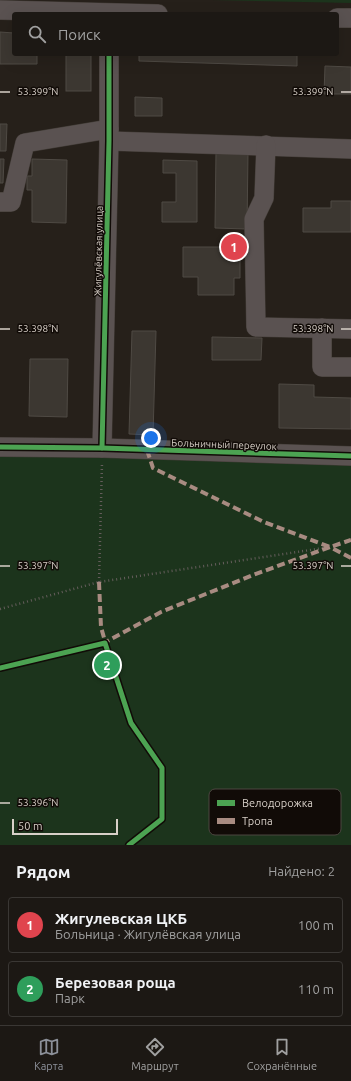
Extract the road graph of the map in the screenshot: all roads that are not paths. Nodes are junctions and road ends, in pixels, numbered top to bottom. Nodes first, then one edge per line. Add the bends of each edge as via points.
1 (108, 9) edge
2 (0, 10) edge
3 (138, 12) edge
4 (339, 18) edge
5 (351, 18) edge
6 (109, 56) edge
7 (109, 135) junction
8 (266, 146) junction
9 (351, 148) edge
10 (0, 202) edge
11 (322, 328) junction
12 (351, 329) edge
13 (351, 367) edge
14 (0, 447) edge
15 (102, 448) junction
16 (351, 456) edge

1 - 2 street
1 - 3 street
4 - 5 street
6 - 7 street, Жигулёвская улица
7 - 8 street
7 - 10 street via 26,143 11,202
7 - 15 street, Жигулёвская улица
8 - 9 street
8 - 11 street via 264,198 254,219 256,326
11 - 12 street
11 - 13 street via 322,367
14 - 15 street, Больничный переулок
15 - 16 street, Больничный переулок

